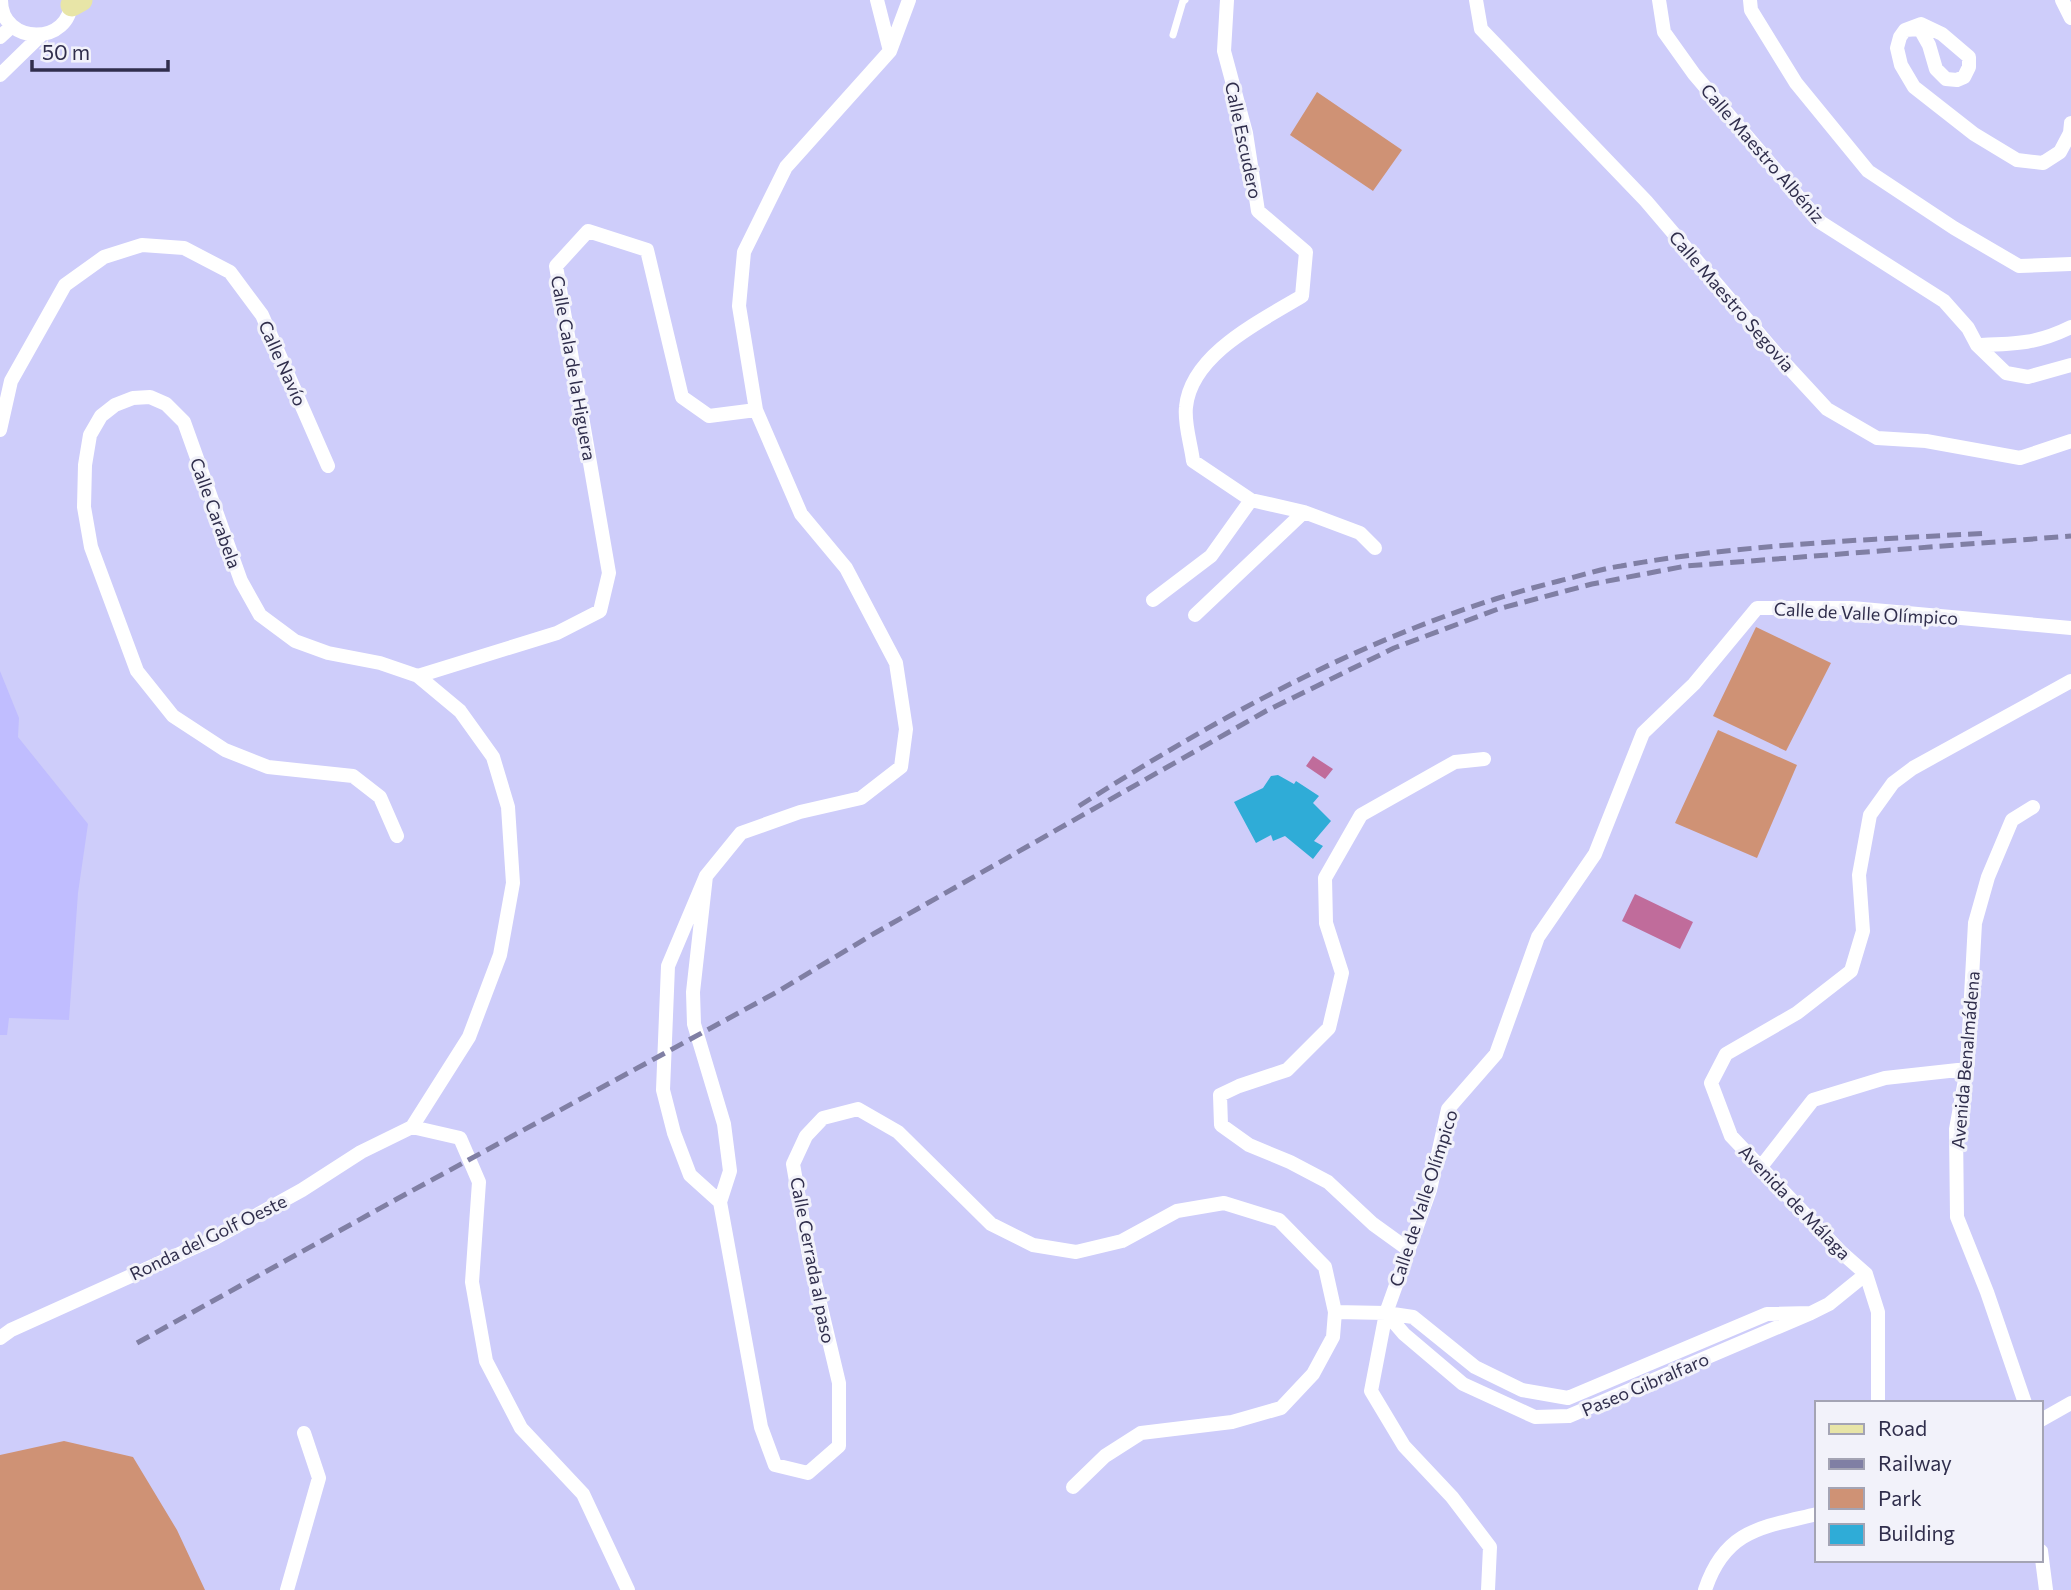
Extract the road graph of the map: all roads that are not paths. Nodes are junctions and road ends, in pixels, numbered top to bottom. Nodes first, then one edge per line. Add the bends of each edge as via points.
1 (1, 0) edge
2 (877, 0) edge
3 (909, 0) edge
4 (1185, 0) edge
5 (1227, 0) edge
6 (1476, 0) edge
7 (1659, 0) edge
8 (1750, 0) edge
9 (2062, 0) edge
10 (74, 2) edge
11 (2071, 19) edge
12 (12, 26) junction
13 (1905, 30) junction
14 (1173, 35) dead end
15 (40, 36) junction
16 (0, 37) edge
17 (890, 51) junction
18 (0, 75) edge
19 (2071, 123) edge
20 (2071, 264) edge
21 (2071, 327) edge
22 (1977, 345) junction
23 (2071, 365) edge
24 (757, 410) junction
25 (0, 430) edge
26 (2071, 441) edge
27 (328, 466) dead end
28 (1251, 500) junction
29 (1304, 512) junction
30 (1374, 548) dead end
31 (1153, 600) dead end
32 (1195, 615) dead end
33 (2071, 628) edge
34 (418, 677) junction
35 (2071, 681) edge
36 (1484, 759) dead end
37 (2034, 807) dead end
38 (397, 836) dead end
39 (706, 876) junction
40 (1967, 1069) junction
41 (412, 1127) junction
42 (1760, 1168) junction
43 (720, 1202) junction
44 (1409, 1250) junction
45 (1866, 1274) junction
46 (1335, 1312) junction
47 (1386, 1312) junction
48 (1811, 1313) junction
49 (0, 1338) edge
50 (1878, 1401) edge
51 (2024, 1401) edge
52 (2071, 1403) edge
53 (2043, 1419) edge
54 (304, 1433) dead end
55 (1073, 1487) dead end
56 (1815, 1514) edge
57 (2042, 1562) edge
58 (287, 1590) edge
59 (628, 1590) edge
60 (1488, 1590) edge
61 (1706, 1590) edge
62 (2046, 1590) edge

1 - 12 street
2 - 17 street
3 - 17 street
4 - 14 lane
5 - 28 street, Calle Escudero via 1224,51 1246,133 1258,211 1306,252 1302,296 1230,340 1194,377 1185,408 1193,461
6 - 26 street, Calle Maestro Segovia via 1481,29 1646,201 1827,409 1877,438 2020,457
7 - 22 street, Calle Maestro Albéniz via 1664,32 1694,74 1820,222 1944,301
8 - 20 street via 1751,10 1797,83 1868,172 2018,265
9 - 11 street
10 - 15 street via 61,26
12 - 15 street
12 - 16 street
13 - 13 street via 1920,29 1936,69 1946,79 1964,77 1969,57 1942,34 1920,24
13 - 19 street via 1897,48 1913,87 2017,160 2043,163 2060,152
15 - 18 street
17 - 24 street via 786,167 744,252 739,306
21 - 22 street via 2047,339
22 - 23 street, Calle Maestro Albéniz via 2006,373 2028,377
24 - 34 street, Calle Cala de la Higuera via 709,416 682,397 647,250 588,231 556,266 609,573 600,611 557,633
24 - 39 street via 801,513 846,568 896,663 906,729 901,767 861,798 800,812 741,833
25 - 27 street, Calle Navío via 10,381 65,285 104,257 142,245 184,248 230,272 262,315
28 - 29 street, Calle Escudero
28 - 31 street via 1211,556
29 - 30 street, Calle Escudero via 1360,533
29 - 32 street
33 - 44 street, Calle de Valle Olímpico via 1852,608 1757,608 1694,684 1643,733 1595,853 1538,937 1496,1054 1448,1109 1430,1190
34 - 38 street, Calle Carabela via 295,641 260,615 241,581 184,422 166,404 150,397 124,401 101,416 90,435 84,507 91,547 137,671 173,716 225,750 268,767 353,776 380,797
34 - 41 street, Calle Carabela via 460,710 493,757 508,807 513,883 500,955 469,1037
35 - 42 street, Avenida de Málaga via 1913,768 1894,783 1870,816 1859,875 1863,931 1851,971 1797,1013 1726,1054 1710,1083 1731,1136
36 - 44 street via 1455,762 1360,815 1325,878 1326,923 1342,973 1329,1028 1287,1070 1220,1095 1221,1125 1250,1145 1328,1182
37 - 40 street, Avenida Benalmádena via 2012,820 1975,923
39 - 43 street, Calle Cerrada al paso via 693,992 694,1024 724,1124 730,1171
39 - 43 street via 668,966 663,1090 690,1175
40 - 42 street via 1885,1078 1813,1100
40 - 51 street, Avenida Benalmádena via 1956,1129 1957,1217
41 - 49 street, Ronda del Golf Oeste via 215,1238
41 - 59 street via 460,1138 479,1182 472,1282 486,1361 521,1428 583,1494
42 - 45 street, Avenida de Málaga
43 - 46 street, Calle Cerrada al paso via 761,1427 775,1465 808,1473 839,1446 839,1383 793,1164 806,1136 823,1118 858,1109 898,1132 991,1224 1033,1245 1076,1252 1122,1241 1177,1211 1224,1203 1279,1220 1325,1268
44 - 47 street, Calle de Valle Olímpico
45 - 48 street, Paseo Gibralfaro
45 - 50 street, Avenida de Málaga via 1878,1312
46 - 47 street
46 - 55 street via 1333,1337 1313,1374 1280,1408 1233,1422 1141,1433 1105,1456
47 - 48 street, Paseo Gibralfaro via 1413,1317 1475,1367 1522,1390 1568,1398 1767,1314
47 - 48 street, Paseo Gibralfaro via 1404,1334 1463,1384 1535,1418 1569,1416
47 - 60 street, Calle de Valle Olímpico via 1371,1391 1404,1447 1452,1497 1490,1547
52 - 53 street
54 - 58 street via 319,1478
56 - 61 street via 1758,1528 1734,1542 1711,1572
57 - 62 street

